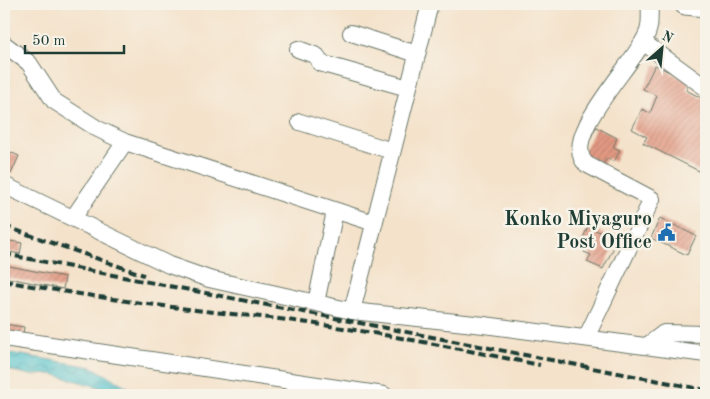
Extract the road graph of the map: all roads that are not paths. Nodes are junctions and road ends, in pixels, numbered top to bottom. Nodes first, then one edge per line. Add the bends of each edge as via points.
1 (430, 4) edge
2 (650, 4) edge
3 (685, 4) edge
4 (706, 6) edge
5 (351, 32) dead end
6 (642, 42) junction
7 (4, 44) edge
8 (298, 48) dead end
9 (417, 54) junction
10 (408, 88) junction
11 (706, 88) edge
12 (300, 122) dead end
13 (125, 142) junction
14 (392, 152) junction
15 (4, 185) edge
16 (335, 211) junction
17 (73, 218) junction
18 (374, 223) junction
19 (316, 303) junction
20 (352, 311) junction
21 (706, 334) edge
22 (4, 338) edge
23 (586, 338) junction
24 (648, 345) junction
25 (706, 354) edge
26 (384, 395) edge

1 - 9 street
2 - 6 street via 648,31
3 - 4 main road
5 - 9 street
6 - 11 street
6 - 23 street via 597,107 579,148 580,158 586,164 652,199
7 - 13 street via 29,63 54,101
8 - 10 street via 317,56 320,63
9 - 10 street
10 - 14 street
12 - 14 street
13 - 16 street
13 - 17 street
14 - 18 street
15 - 17 street
16 - 18 street
16 - 19 street
17 - 19 street via 169,265 209,279
18 - 20 street
19 - 20 street
20 - 23 street
21 - 24 street via 664,333
22 - 26 street
23 - 24 street
24 - 25 street

